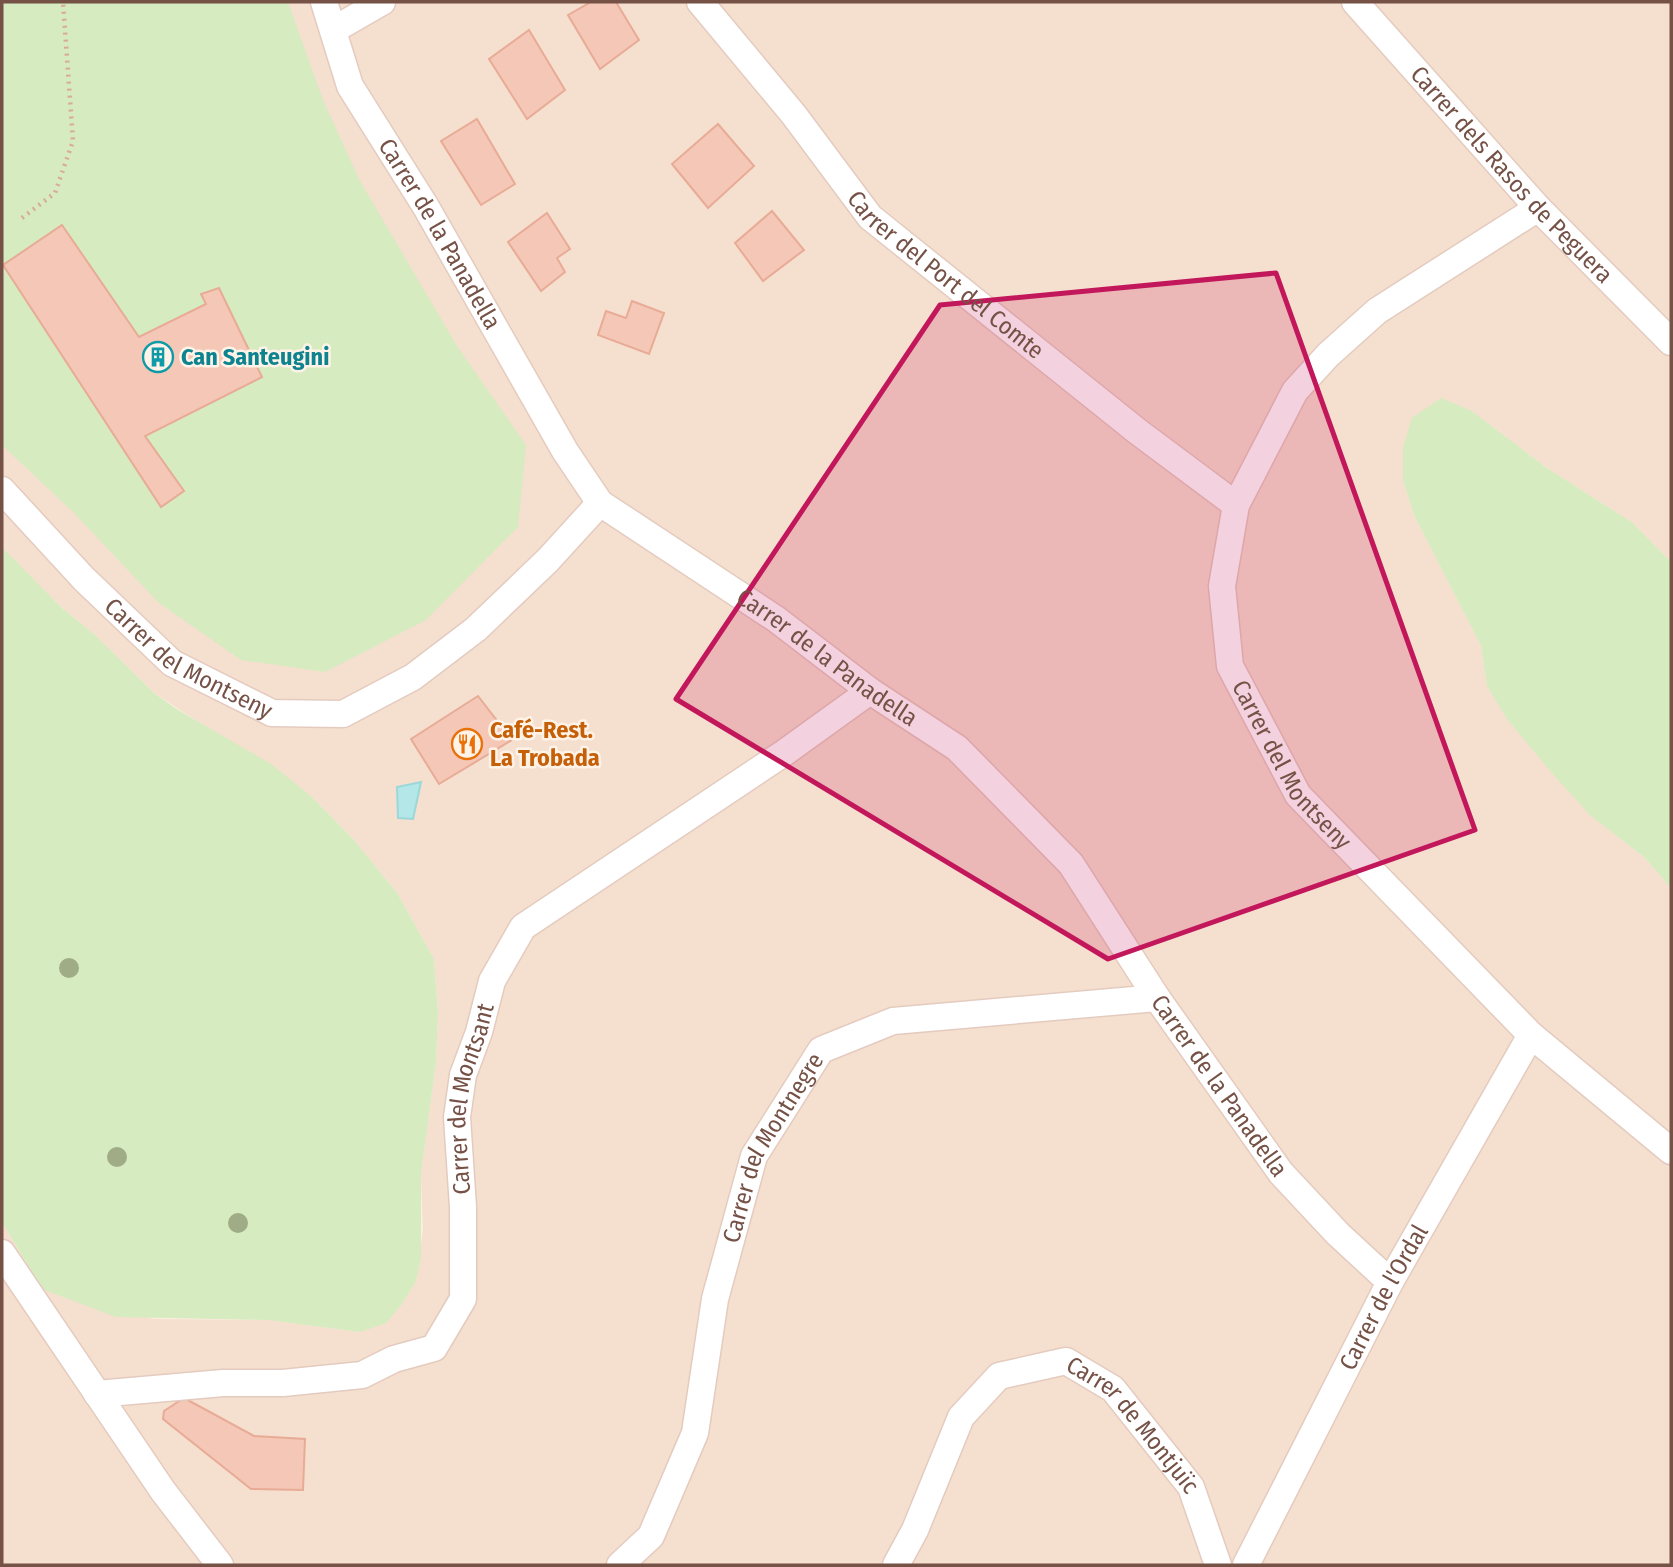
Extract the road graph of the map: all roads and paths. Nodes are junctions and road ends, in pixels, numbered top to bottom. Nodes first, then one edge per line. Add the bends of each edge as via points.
1 (63, 2) edge
2 (324, 2) edge
3 (382, 2) edge
4 (700, 2) edge
5 (1355, 2) edge
6 (335, 29) junction
7 (1538, 208) junction
8 (22, 218) dead end
9 (1671, 342) edge
10 (2, 491) edge
11 (600, 503) junction
12 (1236, 505) junction
13 (870, 691) junction
14 (1157, 998) junction
15 (1531, 1035) junction
16 (1671, 1151) edge
17 (2, 1253) edge
18 (1390, 1282) junction
19 (97, 1394) junction
20 (220, 1565) edge
21 (620, 1565) edge
22 (896, 1565) edge
23 (1218, 1565) edge
24 (1246, 1565) edge

1 - 8 path via 73,142 55,193
2 - 6 street, Carrer de la Panadella
3 - 6 street
4 - 12 street, Carrer del Port del Comte via 794,115 870,217
5 - 7 street, Carrer dels Rasos de Peguera
6 - 11 street, Carrer de la Panadella via 350,86
7 - 9 street, Carrer dels Rasos de Peguera
7 - 12 street, Carrer del Montseny via 1377,311 1328,355 1295,391
10 - 11 street, Carrer del Montseny via 84,579 172,663 272,713 343,714 413,677 476,629
11 - 13 street, Carrer de la Panadella via 776,619
12 - 15 street, Carrer del Montseny via 1222,586 1230,666 1298,795
13 - 14 street, Carrer de la Panadella via 957,748 1071,864
13 - 19 street, Carrer del Montsant via 523,927 492,981 463,1075 457,1117 463,1298 435,1348 394,1359 362,1375
14 - 18 street, Carrer de la Panadella via 1281,1173
14 - 21 street, Carrer del Montnegre via 893,1021 821,1050 754,1156 715,1299 695,1433 651,1536
15 - 16 street, Carrer del Montseny
15 - 18 street, Carrer de l'Ordal
17 - 19 street
18 - 24 street, Carrer de l'Ordal
19 - 20 street
22 - 23 street, Carrer de Montjuïc via 961,1417 999,1376 1066,1361 1113,1388 1191,1487

